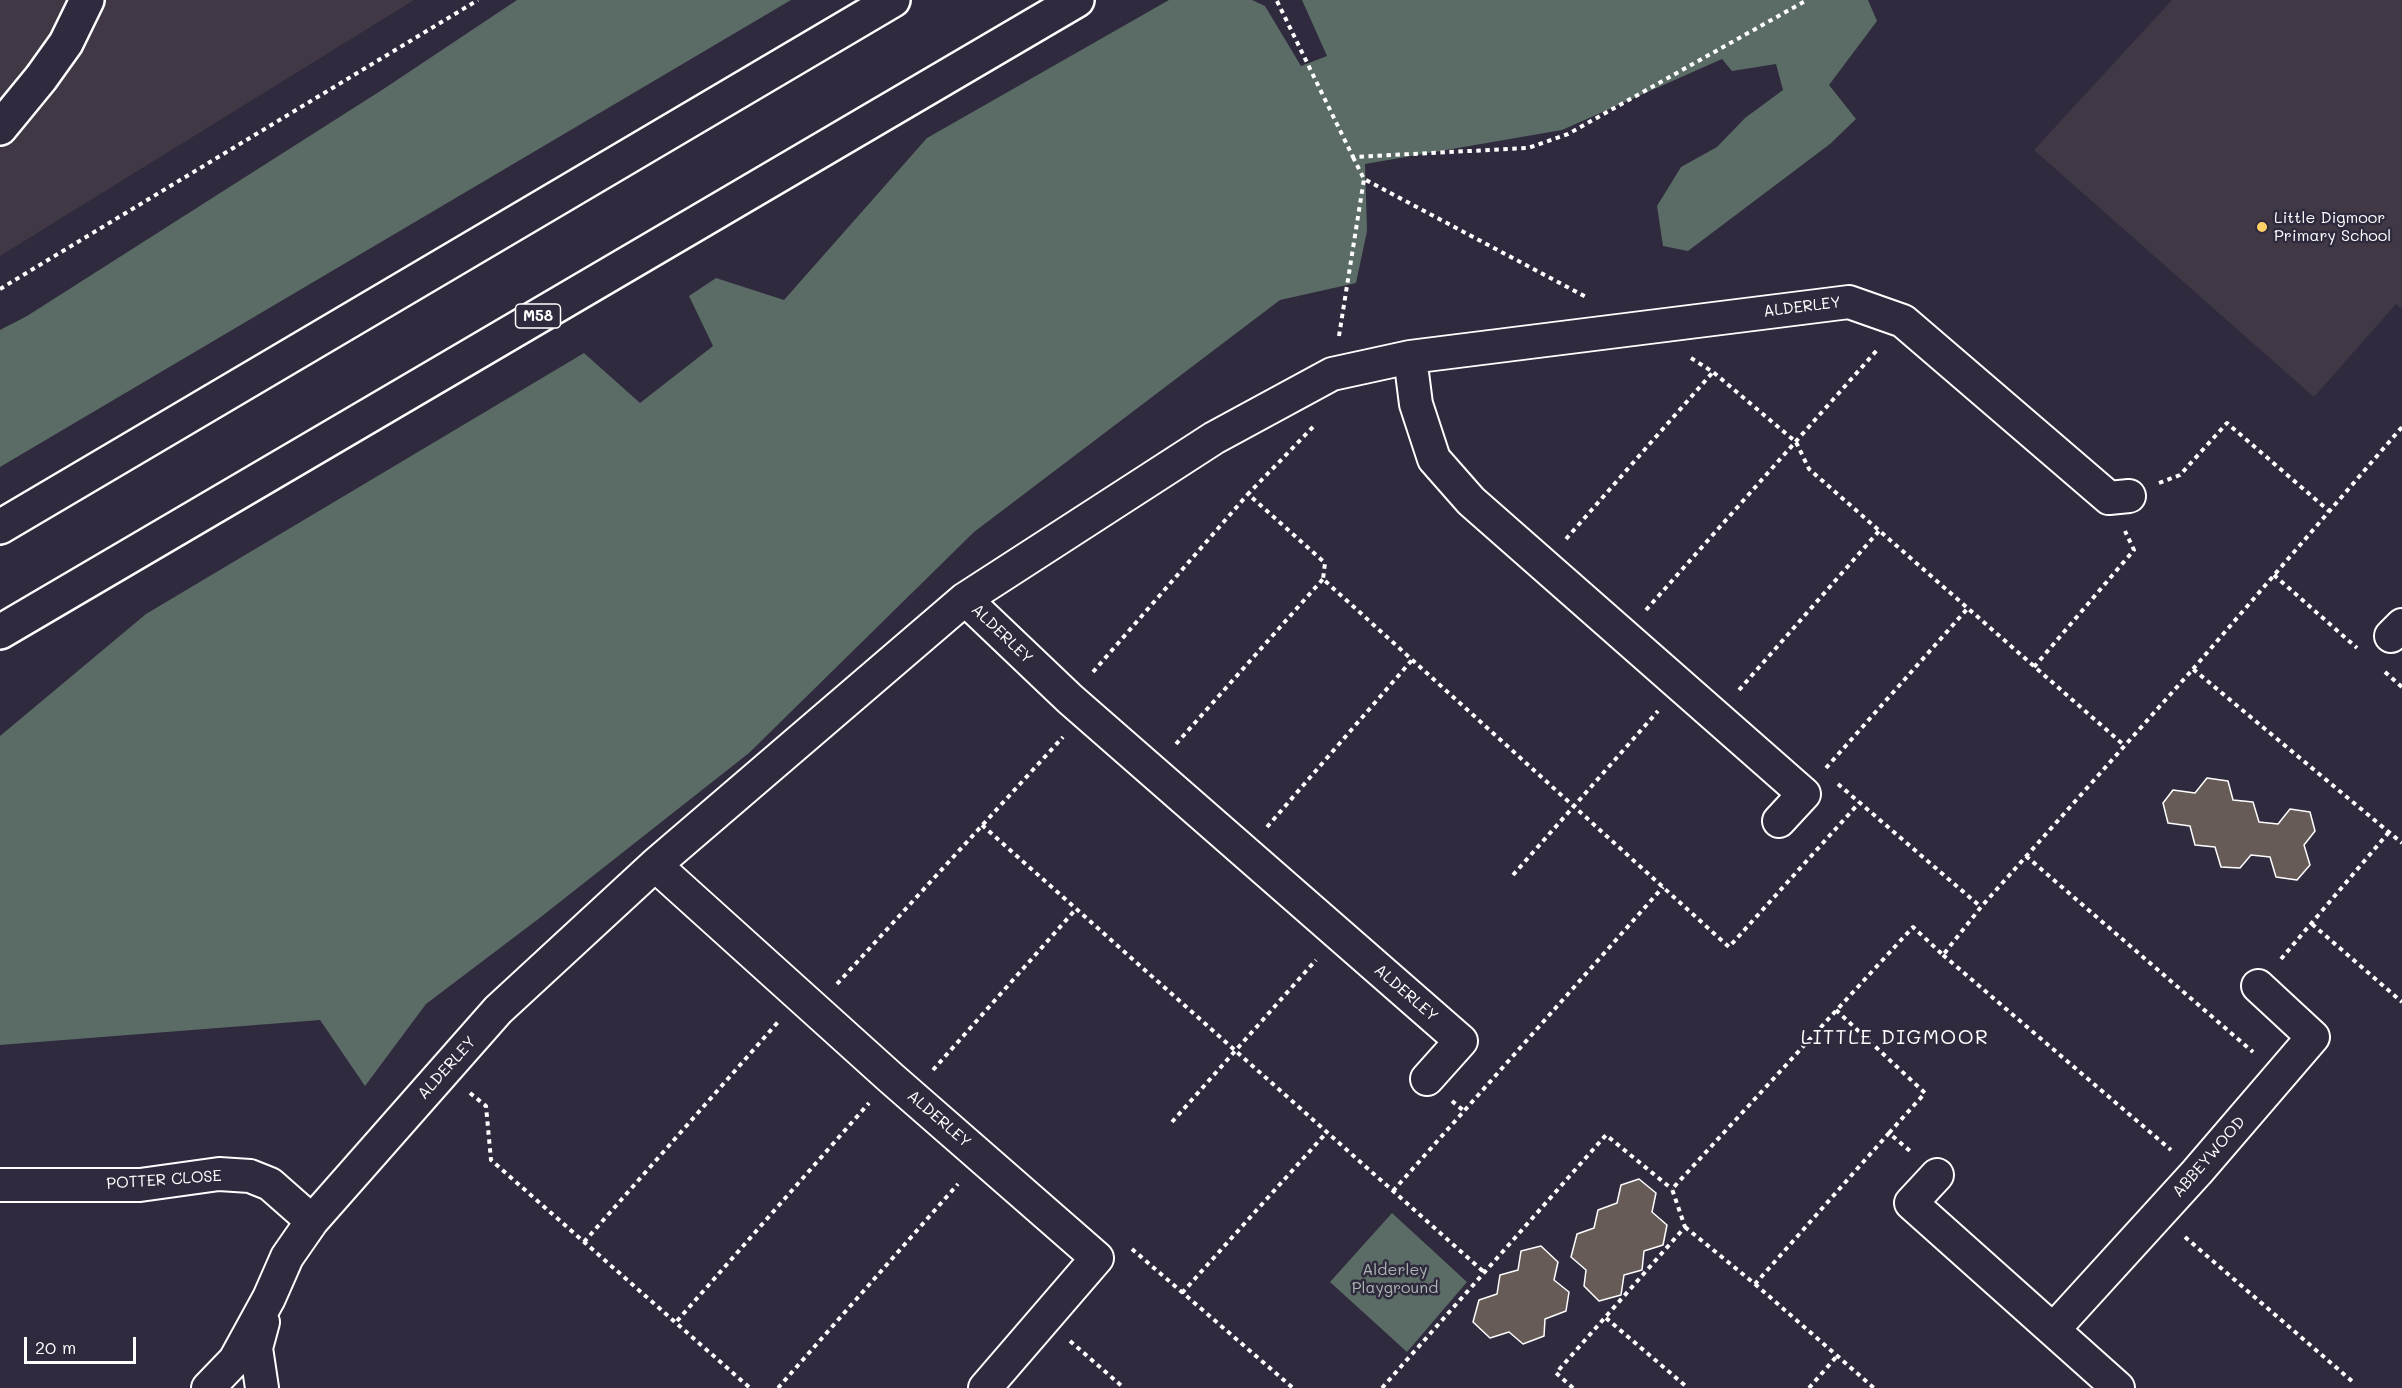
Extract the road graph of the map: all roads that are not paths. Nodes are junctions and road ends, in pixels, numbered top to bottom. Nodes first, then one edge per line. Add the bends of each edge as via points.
1 (87, 0) edge
2 (893, 0) edge
3 (1077, 0) edge
4 (0, 128) edge
5 (1410, 357) junction
6 (2119, 497) road end
7 (0, 527) edge
8 (964, 598) junction
9 (0, 632) edge
10 (1779, 822) dead end
11 (655, 865) junction
12 (2258, 986) road end
13 (1427, 1079) dead end
14 (1937, 1175) road end
15 (0, 1185) edge
16 (312, 1221) junction
17 (269, 1298) junction
18 (2053, 1330) junction
19 (208, 1388) edge
20 (262, 1388) edge
21 (985, 1388) edge
22 (2118, 1388) edge

1 - 4 main road via 60,52
2 - 7 main road
3 - 9 main road, M58
5 - 6 street, ALDERLEY via 1849,302 1903,321
5 - 8 street, ALDERLEY via 1332,374 1215,438
5 - 10 street via 1416,404 1434,459 1471,501 1804,794
8 - 11 street, ALDERLEY
8 - 13 street, ALDERLEY via 1078,705 1461,1041
11 - 16 street, ALDERLEY via 498,1010
11 - 21 street, ALDERLEY via 1097,1258
12 - 18 street, ABBEYWOOD via 2313,1037
14 - 18 street via 1911,1203
15 - 16 street, POTTER CLOSE via 140,1185 219,1174 250,1176 270,1184
16 - 17 street, ALDERLEY via 286,1257
17 - 19 street, ALDERLEY via 235,1360
17 - 20 street, ALDERLEY via 256,1348
18 - 22 street

